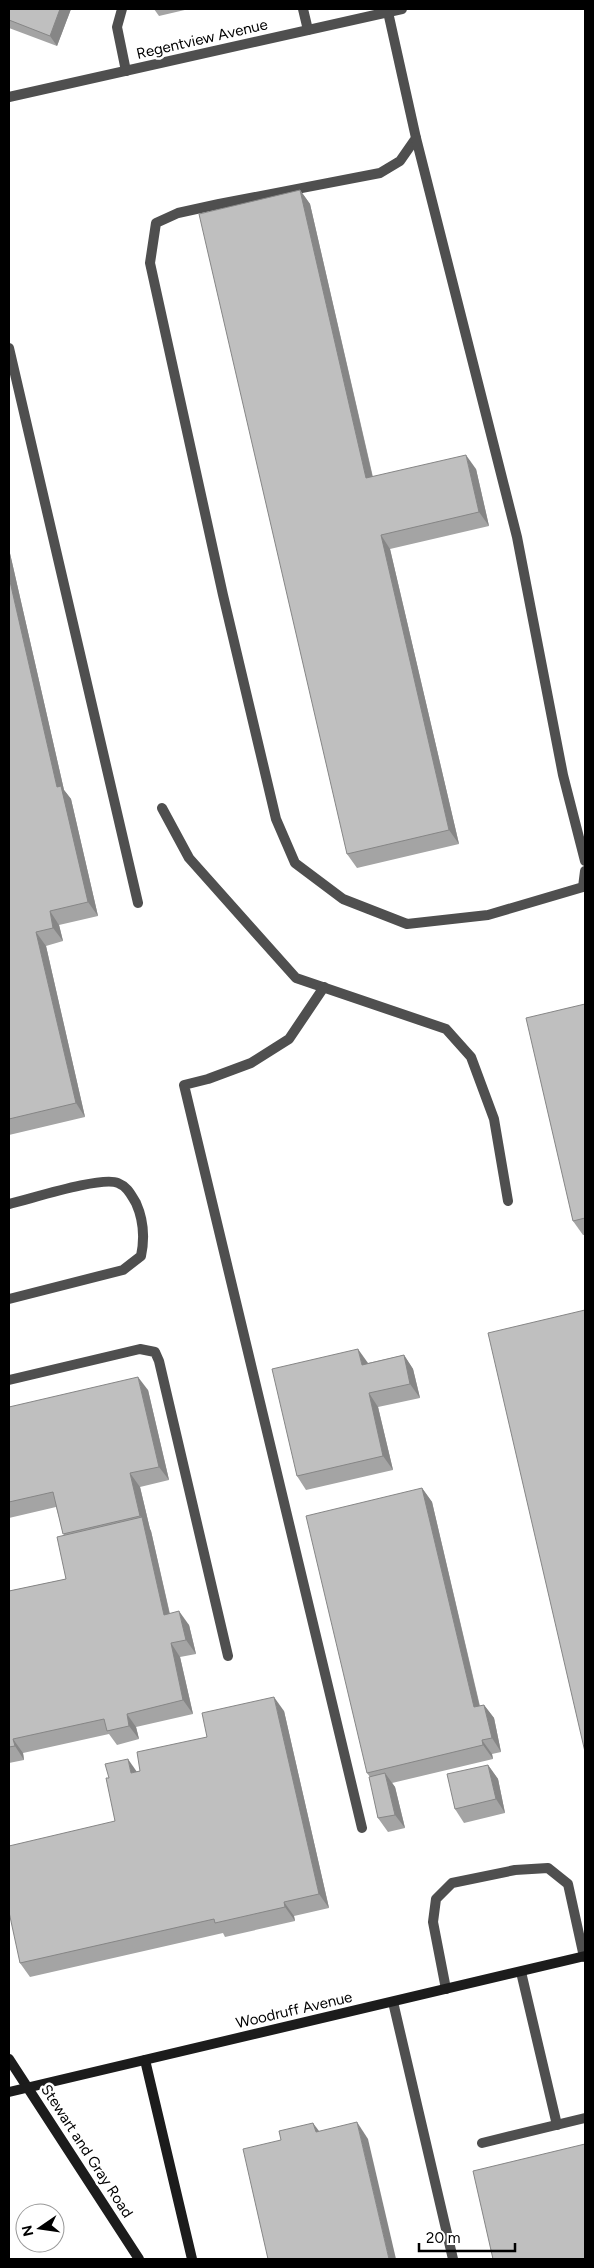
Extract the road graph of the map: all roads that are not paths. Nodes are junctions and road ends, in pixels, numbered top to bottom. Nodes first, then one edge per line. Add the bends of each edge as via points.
1 (122, 9) edge
2 (303, 9) edge
3 (402, 9) edge
4 (388, 12) junction
5 (308, 30) junction
6 (126, 71) junction
7 (9, 97) edge
8 (416, 138) junction
9 (9, 348) edge
10 (162, 808) dead end
11 (585, 860) edge
12 (585, 870) edge
13 (138, 903) dead end
14 (324, 987) junction
15 (508, 1201) dead end
16 (9, 1204) edge
17 (9, 1299) edge
18 (9, 1380) edge
19 (228, 1656) dead end
20 (362, 1828) dead end
21 (585, 1957) edge
22 (520, 1972) junction
23 (446, 1989) junction
24 (394, 2002) junction
25 (9, 2058) edge
26 (145, 2060) junction
27 (29, 2088) junction
28 (9, 2092) edge
29 (585, 2118) edge
30 (557, 2125) junction
31 (482, 2142) dead end
32 (135, 2258) edge
33 (192, 2259) edge
34 (452, 2259) edge

1 - 6 street via 117,27
2 - 5 street
3 - 4 street, Regentview Avenue
4 - 5 street, Regentview Avenue
4 - 8 street
5 - 6 street, Regentview Avenue
6 - 7 street, Regentview Avenue
8 - 11 street via 517,536 564,775
8 - 12 street via 400,161 380,173 178,213 156,223 150,263 223,595 276,819 295,863 343,900 407,924 488,915 583,887
9 - 13 street
10 - 14 street via 189,858 296,978
14 - 15 street via 446,1029 471,1057 494,1119
14 - 20 street via 289,1039 251,1063 184,1085
16 - 17 street via 98,1182 118,1183 130,1191 142,1216 144,1236 141,1256 123,1270
18 - 19 street via 140,1349 155,1352 160,1361
21 - 22 main road, Woodruff Avenue
21 - 23 street via 568,1884 548,1868 515,1870 452,1883 436,1899 433,1922
22 - 23 main road, Woodruff Avenue
22 - 30 street
23 - 24 main road, Woodruff Avenue
24 - 26 main road, Woodruff Avenue
24 - 34 street
25 - 27 main road, Stewart and Gray Road
26 - 27 main road, Woodruff Avenue
26 - 33 main road
27 - 28 main road, Woodruff Avenue
27 - 32 main road, Stewart and Gray Road
29 - 30 street
30 - 31 street

